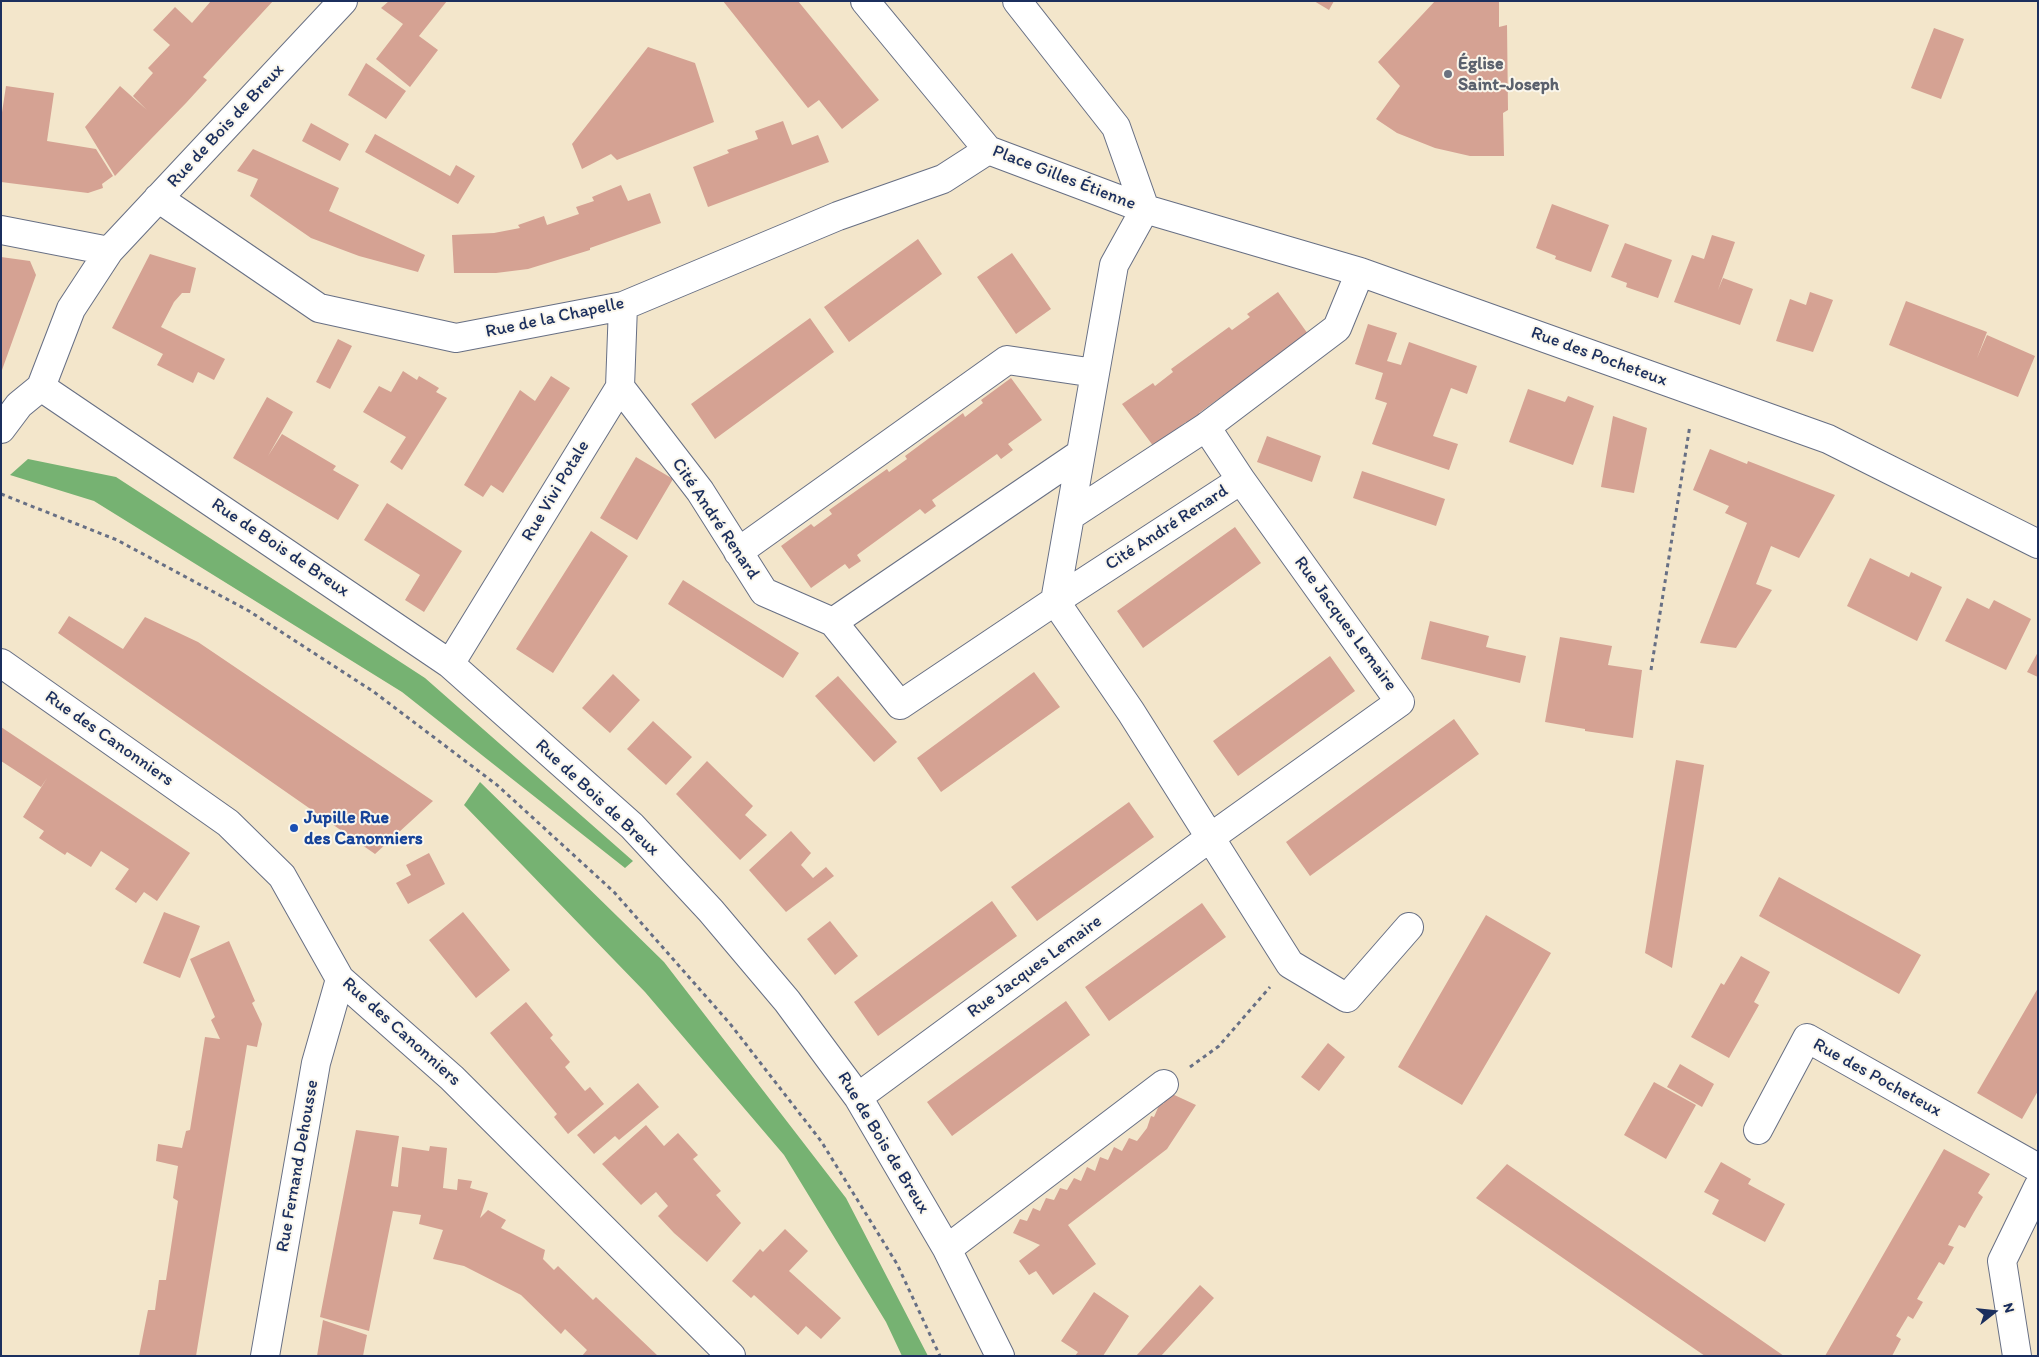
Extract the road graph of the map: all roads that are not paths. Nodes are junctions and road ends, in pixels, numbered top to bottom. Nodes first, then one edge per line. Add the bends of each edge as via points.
1 (343, 1) edge
2 (865, 1) edge
3 (1017, 1) edge
4 (988, 150) junction
5 (158, 198) junction
6 (1145, 209) junction
7 (1, 230) edge
8 (108, 251) junction
9 (1360, 272) junction
10 (623, 306) junction
11 (1095, 373) junction
12 (41, 387) junction
13 (620, 387) junction
14 (1206, 427) junction
15 (1, 429) edge
16 (1080, 454) junction
17 (1241, 480) junction
18 (1070, 516) junction
19 (2038, 544) edge
20 (738, 552) junction
21 (1055, 601) junction
22 (834, 622) junction
23 (1, 663) edge
24 (450, 664) junction
25 (1211, 837) junction
26 (1409, 927) dead end
27 (340, 979) junction
28 (1164, 1084) road end
29 (858, 1096) junction
30 (1758, 1130) dead end
31 (2038, 1168) edge
32 (2038, 1187) edge
33 (946, 1249) junction
34 (265, 1356) edge
35 (731, 1356) edge
36 (1000, 1356) edge
37 (2016, 1356) edge

1 - 5 street, Rue de Bois de Breux
2 - 4 street, Place Gilles Étienne
3 - 6 street, Place Gilles Étienne via 1116,127
4 - 6 street, Place Gilles Étienne
4 - 10 street, Rue de la Chapelle via 943,179 838,216
5 - 8 street, Rue de Bois de Breux
5 - 10 street, Rue de la Chapelle via 319,308 456,338
6 - 9 street, Rue des Pocheteux
6 - 11 street via 1114,265
7 - 8 street
8 - 12 street, Rue de Bois de Breux via 71,309
9 - 14 street via 1337,328
9 - 19 street, Rue des Pocheteux via 1828,439
10 - 13 street, Rue Vivi Potale
11 - 16 street
11 - 20 street via 1007,360
12 - 15 street via 19,405
12 - 24 street, Rue de Bois de Breux
13 - 20 street, Cité André Renard via 700,491
13 - 24 street, Rue Vivi Potale
14 - 17 street, Cité André Renard
14 - 18 street
16 - 18 street
16 - 22 street
17 - 21 street, Cité André Renard
17 - 25 street, Rue Jacques Lemaire via 1400,702
18 - 21 street
20 - 22 street, Cité André Renard via 764,592
21 - 22 street, Cité André Renard via 900,705
21 - 25 street
23 - 27 street, Rue des Canonniers via 228,823 282,876
24 - 29 street, Rue de Bois de Breux via 632,826 711,911 787,1001
25 - 26 street via 1290,964 1347,998
25 - 29 street, Rue Jacques Lemaire
27 - 34 street, Rue Fernand Dehousse via 316,1063
27 - 35 street, Rue des Canonniers via 452,1078
28 - 33 street
29 - 33 street, Rue de Bois de Breux
30 - 31 street, Rue des Pocheteux via 1807,1038
32 - 37 street via 2002,1261
33 - 36 street, Rue de Bois de Breux

